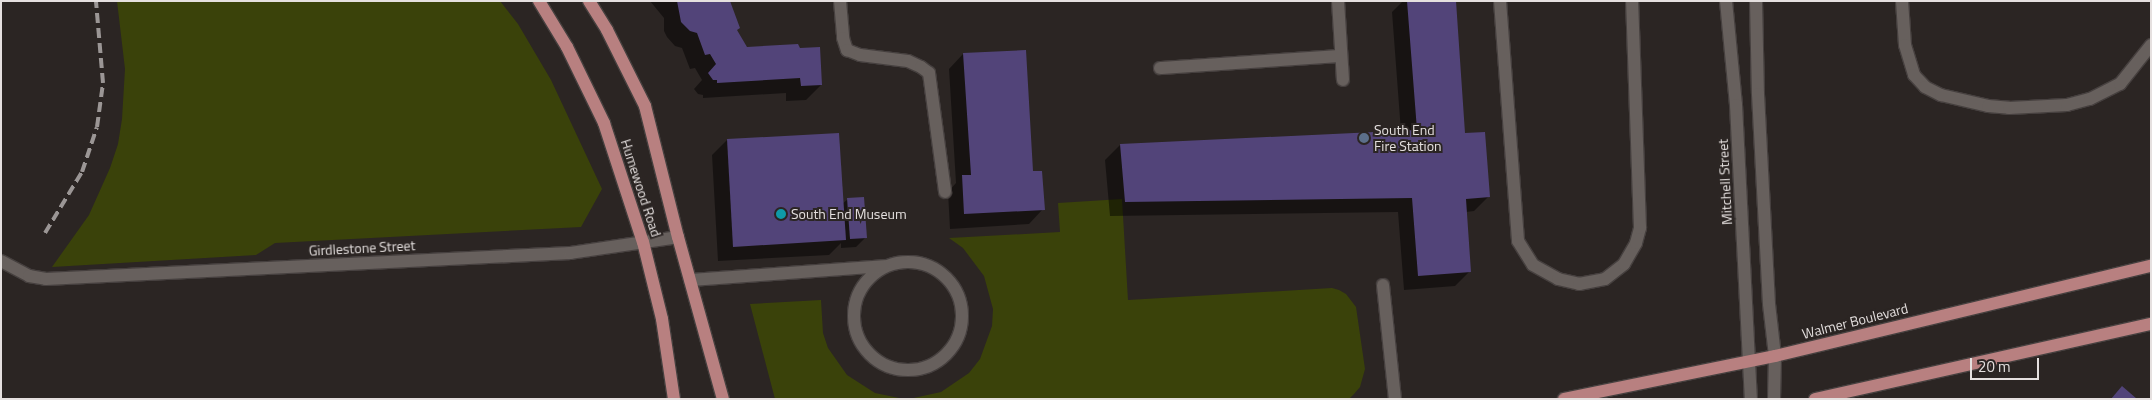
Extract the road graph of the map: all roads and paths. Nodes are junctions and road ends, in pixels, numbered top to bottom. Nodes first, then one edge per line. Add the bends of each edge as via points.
1 (539, 1) edge
2 (588, 1) edge
3 (840, 1) edge
4 (1338, 1) edge
5 (1500, 1) edge
6 (1632, 1) edge
7 (1726, 1) edge
8 (1756, 1) edge
9 (1902, 1) edge
10 (2151, 46) edge
11 (1341, 56) junction
12 (1160, 68) dead end
13 (1343, 80) dead end
14 (945, 192) dead end
15 (678, 237) junction
16 (644, 242) junction
17 (1, 262) edge
18 (884, 266) junction
19 (2151, 266) edge
20 (690, 280) junction
21 (1383, 285) dead end
22 (2151, 324) edge
23 (1776, 356) junction
24 (1748, 361) junction
25 (674, 399) edge
26 (723, 399) edge
27 (1395, 399) edge
28 (1564, 399) edge
29 (1751, 399) edge
30 (1774, 399) edge
31 (1815, 399) edge

1 - 16 main road, Humewood Road via 567,47 604,123
2 - 15 main road, Humewood Road via 607,30 646,106
3 - 14 street via 847,50 860,55 908,61 929,73
4 - 11 street
5 - 6 street via 1518,241 1533,265 1558,279 1579,284 1605,279 1624,264 1636,244 1640,228
7 - 24 street, Mitchell Street via 1736,115
8 - 23 street via 1759,113
9 - 10 street via 1905,45 1914,74 1925,87 1942,95 1988,106 2067,106 2090,99 2120,84
11 - 12 street
11 - 13 street
15 - 16 street, Girdlestone Street
15 - 20 main road, Humewood Road
16 - 17 street, Girdlestone Street via 570,253 46,279 29,276
16 - 25 main road, Humewood Road via 662,320
18 - 18 street via 913,261 940,271 958,293 963,322 954,348 931,367 903,372 876,362 857,340 852,311 862,284
18 - 20 street
19 - 23 main road, Walmer Boulevard
20 - 26 main road, Humewood Road
21 - 27 street
22 - 31 main road
23 - 24 main road, Walmer Boulevard
23 - 30 street
24 - 28 main road, Walmer Boulevard
24 - 29 street, Mitchell Street

